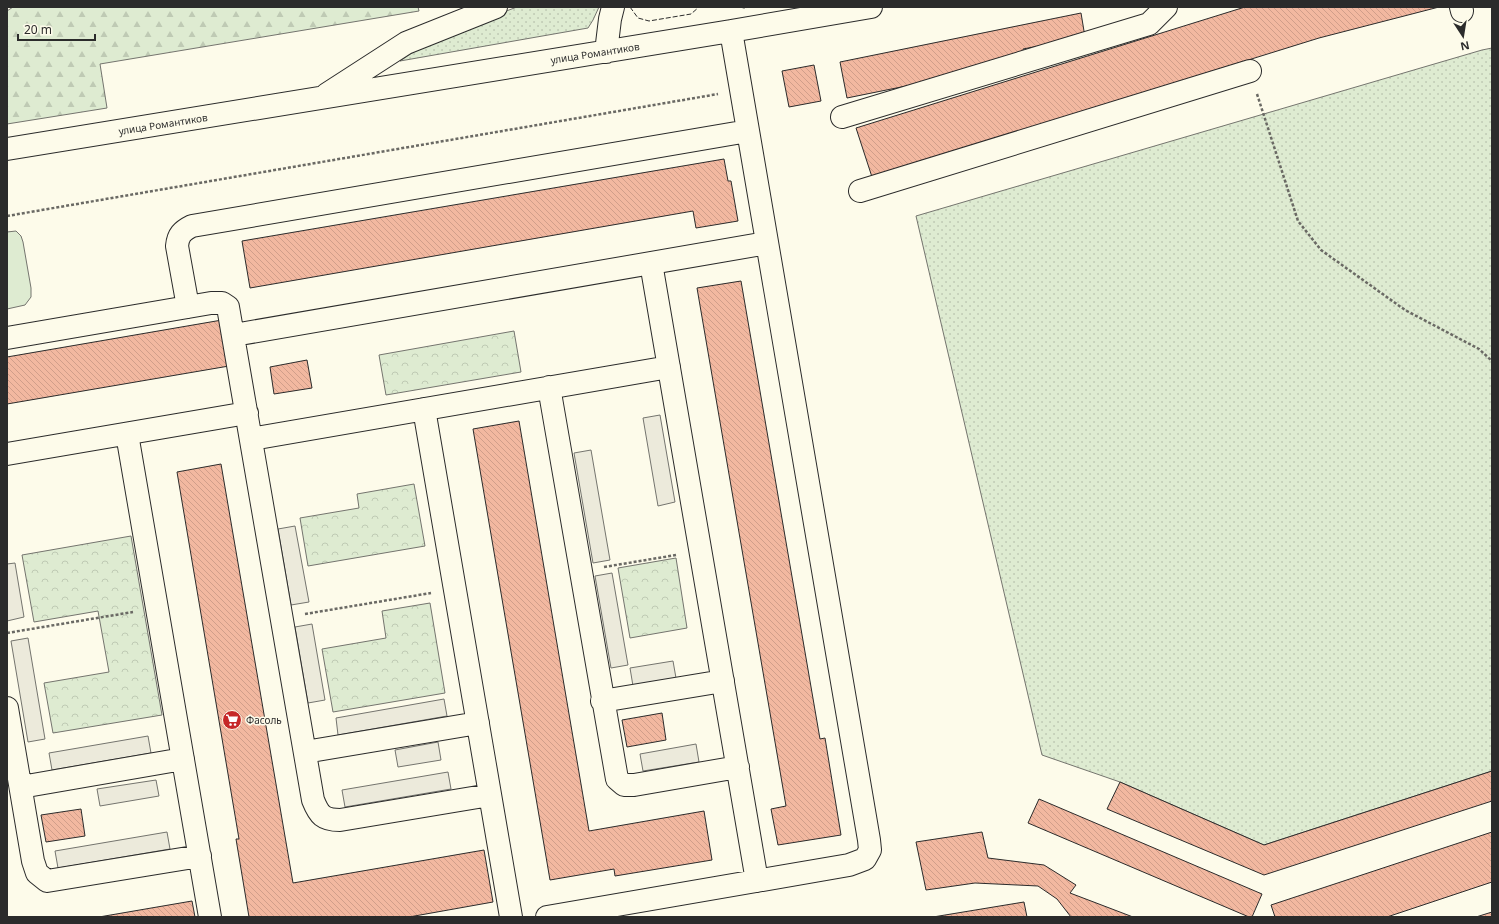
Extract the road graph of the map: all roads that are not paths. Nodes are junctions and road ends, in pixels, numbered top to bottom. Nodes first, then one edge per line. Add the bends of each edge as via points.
1 (496, 7) edge
2 (613, 7) edge
3 (871, 7) edge
4 (1166, 7) edge
5 (731, 31) junction
6 (606, 52) junction
7 (1250, 70) road end
8 (320, 98) junction
9 (842, 117) dead end
10 (748, 131) junction
11 (7, 149) edge
12 (860, 191) dead end
13 (767, 244) junction
14 (651, 263) junction
15 (188, 307) junction
16 (234, 335) junction
17 (7, 338) edge
18 (669, 367) junction
19 (549, 387) junction
20 (424, 409) junction
21 (247, 413) junction
22 (127, 434) junction
23 (251, 439) junction
24 (7, 454) edge
25 (723, 681) junction
26 (602, 701) junction
27 (7, 708) edge
28 (478, 722) junction
29 (305, 752) junction
30 (183, 759) junction
31 (738, 767) junction
32 (21, 787) junction
33 (490, 795) junction
34 (200, 856) junction
35 (757, 881) junction
36 (210, 917) edge
37 (511, 917) edge
38 (547, 917) edge

1 - 8 street, улица Романтиков via 406,43
2 - 6 street
3 - 5 street, улица Романтиков
4 - 9 street via 1149,24
5 - 6 street, улица Романтиков
5 - 10 street
6 - 8 street, улица Романтиков
7 - 12 street
8 - 11 street, улица Романтиков
10 - 13 street
10 - 15 street via 192,226 178,237 177,246
13 - 14 street
13 - 35 street via 870,850 865,859 849,865
14 - 16 street
14 - 18 street
15 - 16 street via 222,303 228,307
15 - 17 street
16 - 21 street
18 - 19 street
18 - 25 street
19 - 20 street
19 - 26 street
20 - 23 street
20 - 28 street
21 - 22 street
21 - 23 street
22 - 24 street
22 - 30 street
23 - 29 street
25 - 26 street
25 - 31 street
26 - 31 street via 614,769 617,779 624,785
27 - 32 street
28 - 29 street
28 - 33 street
29 - 33 street via 318,812 328,820
30 - 32 street
30 - 34 street
31 - 35 street
32 - 34 street via 33,861 37,873 46,881
33 - 37 street
34 - 36 street
35 - 38 street

